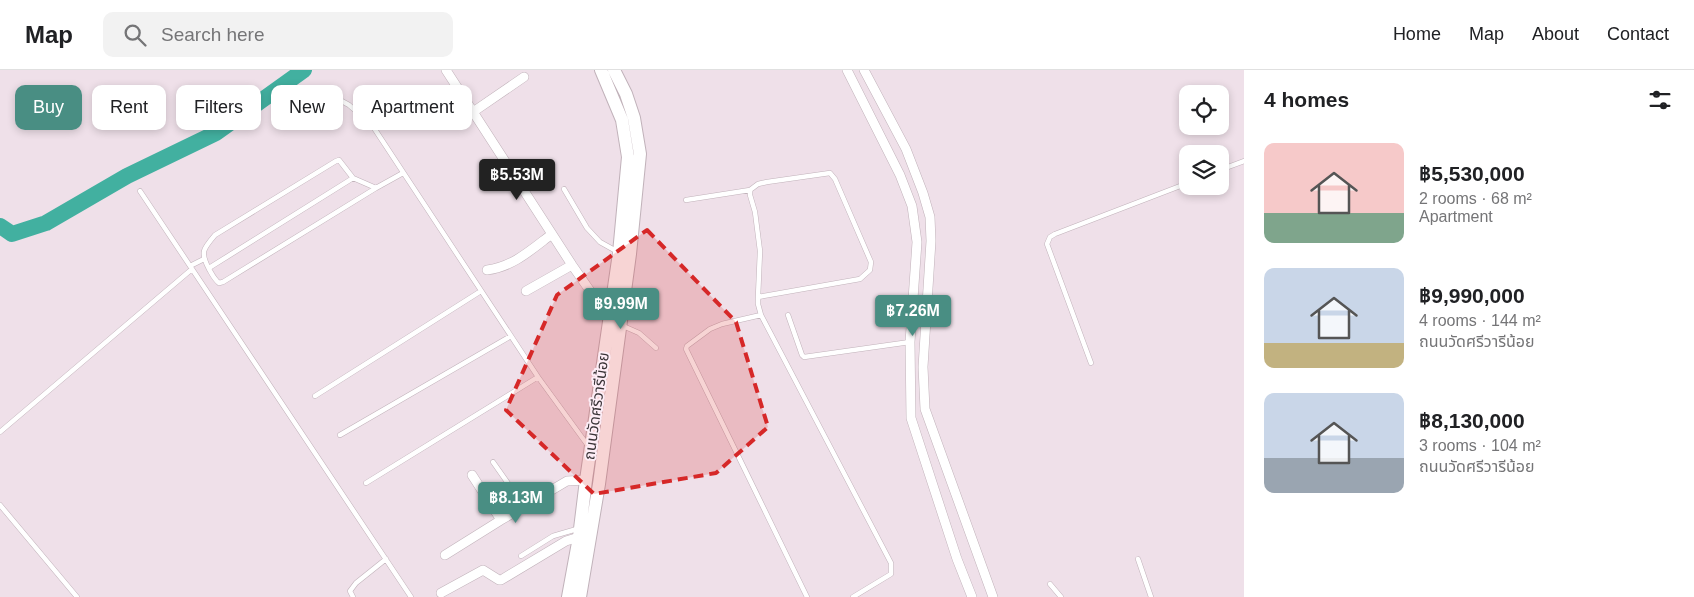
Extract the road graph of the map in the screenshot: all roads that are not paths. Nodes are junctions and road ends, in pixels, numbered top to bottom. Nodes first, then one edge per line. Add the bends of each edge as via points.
1 (601, 70) edge
2 (614, 70) edge
3 (847, 70) edge
4 (864, 70) edge
5 (451, 72) edge
6 (524, 77) dead end
7 (343, 102) edge
8 (473, 112) junction
9 (1244, 161) edge
10 (1229, 167) edge
11 (403, 173) junction
12 (353, 178) junction
13 (1179, 186) edge
14 (376, 188) junction
15 (564, 189) dead end
16 (750, 190) junction
17 (140, 191) dead end
18 (686, 200) dead end
19 (552, 234) junction
20 (619, 253) junction
21 (204, 260) junction
22 (572, 265) junction
23 (191, 268) junction
24 (209, 268) junction
25 (487, 270) dead end
26 (481, 290) junction
27 (526, 291) dead end
28 (758, 296) junction
29 (761, 315) junction
30 (788, 315) dead end
31 (614, 321) junction
32 (511, 336) junction
33 (910, 342) junction
34 (656, 348) dead end
35 (1091, 363) dead end
36 (538, 377) junction
37 (315, 396) dead end
38 (0, 432) edge
39 (340, 436) dead end
40 (590, 449) junction
41 (493, 462) dead end
42 (945, 466) junction
43 (928, 472) junction
44 (472, 475) dead end
45 (586, 480) junction
46 (366, 483) dead end
47 (0, 505) edge
48 (524, 506) junction
49 (501, 520) junction
50 (580, 532) junction
51 (445, 555) dead end
52 (521, 556) dead end
53 (386, 559) junction
54 (1138, 559) dead end
55 (1050, 584) dead end
56 (441, 593) dead end
57 (77, 597) edge
58 (352, 597) edge
59 (410, 597) edge
60 (568, 597) edge
61 (580, 597) edge
62 (807, 597) edge
63 (853, 597) edge
64 (972, 597) edge
65 (993, 597) edge
66 (1061, 597) edge
67 (1150, 597) edge

1 - 20 main road, ถนนวัดศรีวารีน้อย via 622,120 628,157
2 - 31 main road, ถนนวัดศรีวารีน้อย via 634,118 640,154 630,254
3 - 33 street via 900,175 912,206 917,242
4 - 42 street via 906,149 930,217 923,367 925,409
5 - 8 street
6 - 8 street
7 - 11 lane via 372,126
8 - 19 street
9 - 10 lane
11 - 14 lane
11 - 26 lane
12 - 14 lane
12 - 21 lane via 342,162 336,161 215,236 205,247
12 - 24 lane
13 - 35 lane via 1055,234 1047,244
14 - 24 lane via 223,282 219,283
15 - 20 lane via 587,228 600,242
16 - 18 lane
16 - 28 lane via 760,251
16 - 28 lane via 758,184 830,172 871,262 870,270 860,279
17 - 23 lane
19 - 22 street
19 - 25 street via 518,259
20 - 31 main road, ถนนวัดศรีวารีน้อย
21 - 23 lane
21 - 24 lane
22 - 27 street
22 - 31 street
23 - 38 lane
23 - 53 lane
26 - 32 lane
26 - 37 lane
28 - 29 lane
29 - 62 lane via 710,329 686,349
29 - 63 lane via 890,563 891,574
30 - 33 lane via 804,357
31 - 34 lane via 639,333
31 - 40 main road, ถนนวัดศรีวารีน้อย
31 - 61 main road, ถนนวัดศรีวารีน้อย via 599,484
32 - 36 lane
32 - 39 lane
33 - 43 street via 910,418
36 - 40 lane
36 - 46 lane
40 - 45 main road, ถนนวัดศรีวารีน้อย
41 - 48 lane
42 - 43 street
42 - 65 street
43 - 64 street
44 - 49 street
45 - 48 street via 567,481
45 - 50 main road, ถนนวัดศรีวารีน้อย
47 - 57 lane
48 - 49 street
49 - 51 street
50 - 52 lane via 553,536
50 - 56 street via 501,580 483,570
50 - 60 main road, ถนนวัดศรีวารีน้อย
53 - 58 lane via 356,583 350,591
53 - 59 lane
54 - 67 lane
55 - 66 lane

